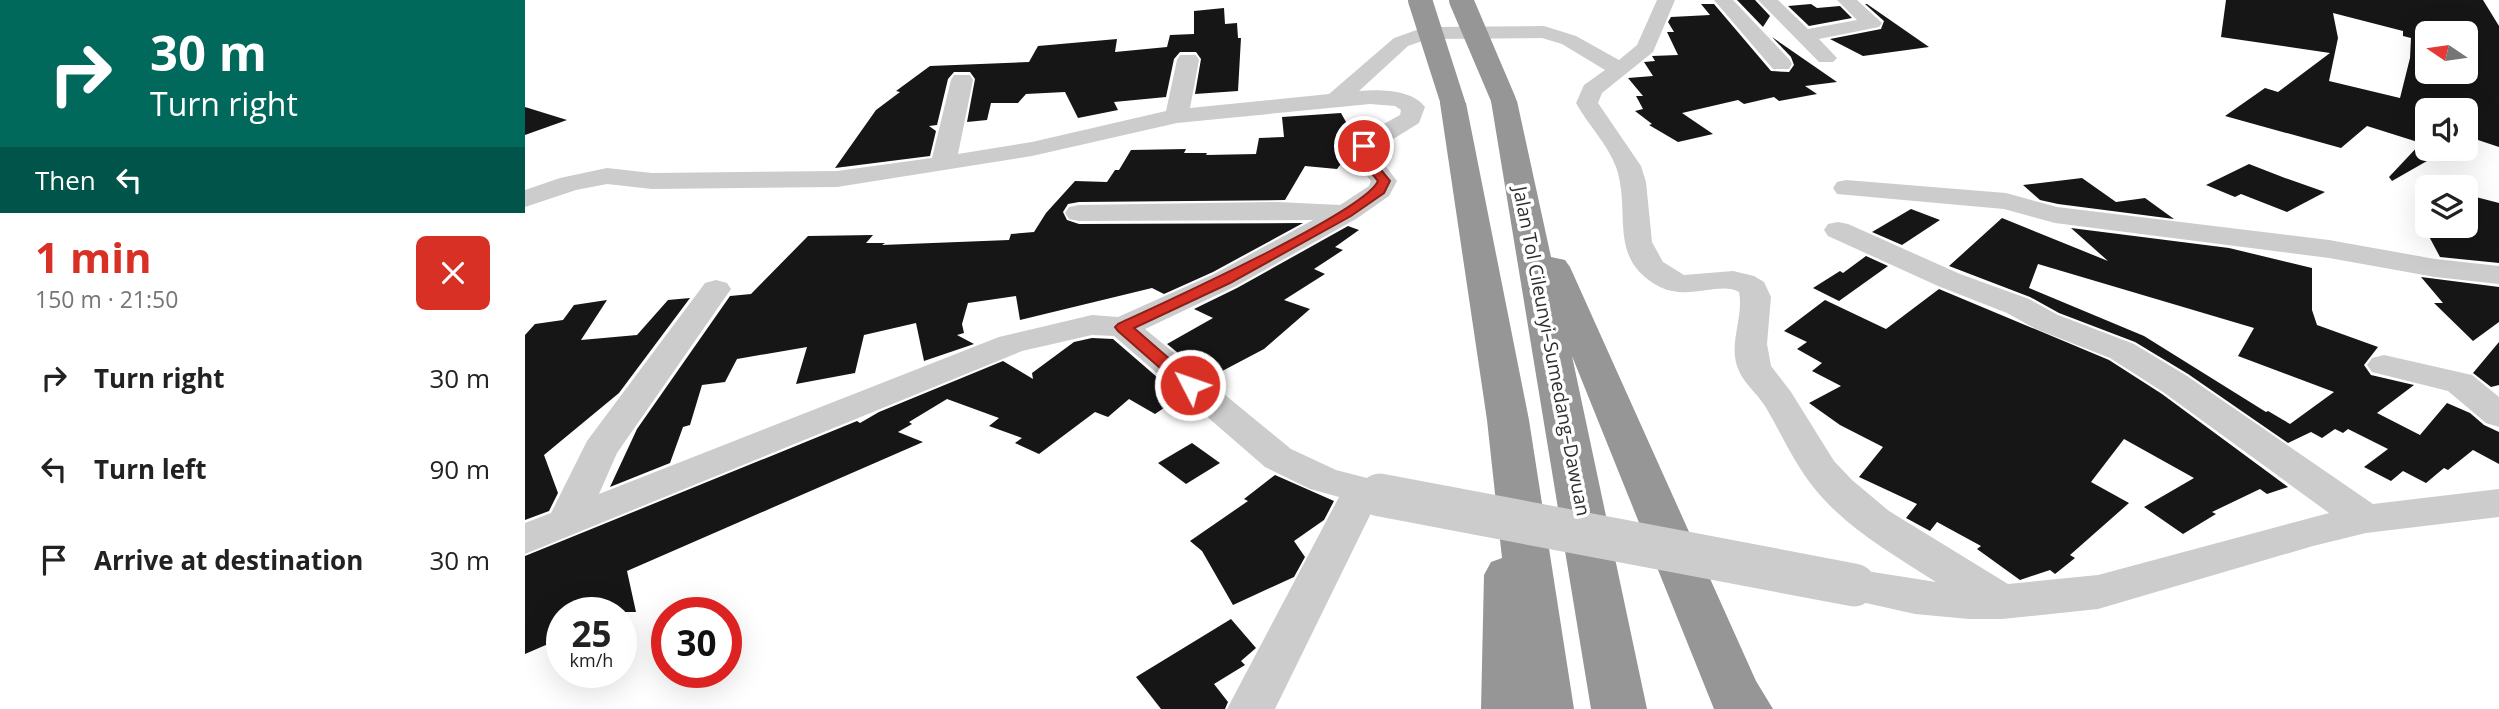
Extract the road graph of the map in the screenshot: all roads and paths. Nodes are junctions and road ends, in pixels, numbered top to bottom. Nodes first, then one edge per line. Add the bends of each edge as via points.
1 (1420, 0) edge
2 (1461, 0) edge
3 (1666, 0) edge
4 (1846, 0) edge
5 (1771, 4) edge
6 (1728, 6) edge
7 (1803, 36) junction
8 (1826, 58) dead end
9 (1188, 60) dead end
10 (1781, 64) dead end
11 (1621, 69) junction
12 (962, 80) dead end
13 (1336, 100) junction
14 (1177, 116) junction
15 (943, 164) junction
16 (1846, 188) dead end
17 (525, 199) edge
18 (1525, 200) junction
19 (1079, 213) dead end
20 (1346, 214) junction
21 (1838, 230) dead end
22 (2499, 275) edge
23 (716, 289) dead end
24 (1123, 327) junction
25 (2383, 365) dead end
26 (2499, 415) edge
27 (1508, 420) junction
28 (1371, 493) junction
29 (2499, 503) edge
30 (2366, 519) junction
31 (566, 522) junction
32 (525, 539) edge
33 (2002, 602) junction
34 (1251, 709) edge
35 (1509, 709) edge
36 (1546, 709) edge
37 (1619, 709) edge
38 (1745, 709) edge

1 - 27 highway, bridge via 1453,103
2 - 18 highway, Jalan Tol Cileunyi–Sumedang–Dawuan, bridge via 1504,102
3 - 11 street via 1646,48
4 - 7 street via 1872,23
5 - 6 street
5 - 7 street
6 - 10 street
7 - 8 street
9 - 14 street
11 - 13 street via 1569,40 1543,32 1425,33 1401,42
11 - 33 street via 1592,90 1587,103 1629,167 1635,200 1634,237 1642,257 1672,282 1728,279 1753,288 1757,307 1750,342 1755,369 1837,490
12 - 15 street
13 - 14 street
13 - 20 street via 1385,97 1413,107 1411,118 1362,149 1384,181 1380,191
14 - 15 street
15 - 17 street via 837,179 652,181 607,176
16 - 22 street via 2006,201 2055,215
18 - 37 highway, Jalan Tol Cileunyi–Sumedang–Dawuan
18 - 38 highway via 1735,696
19 - 20 street via 1277,210
20 - 24 street via 1225,280
21 - 30 street via 2122,351
23 - 31 street via 600,450
24 - 28 street via 1278,458 1324,480
24 - 31 street via 1092,325 1011,344
25 - 26 street via 2460,383
27 - 35 highway
27 - 36 highway
28 - 33 street, bridge via 1915,597
28 - 34 street
29 - 30 street
30 - 33 street via 2098,592
31 - 32 street

